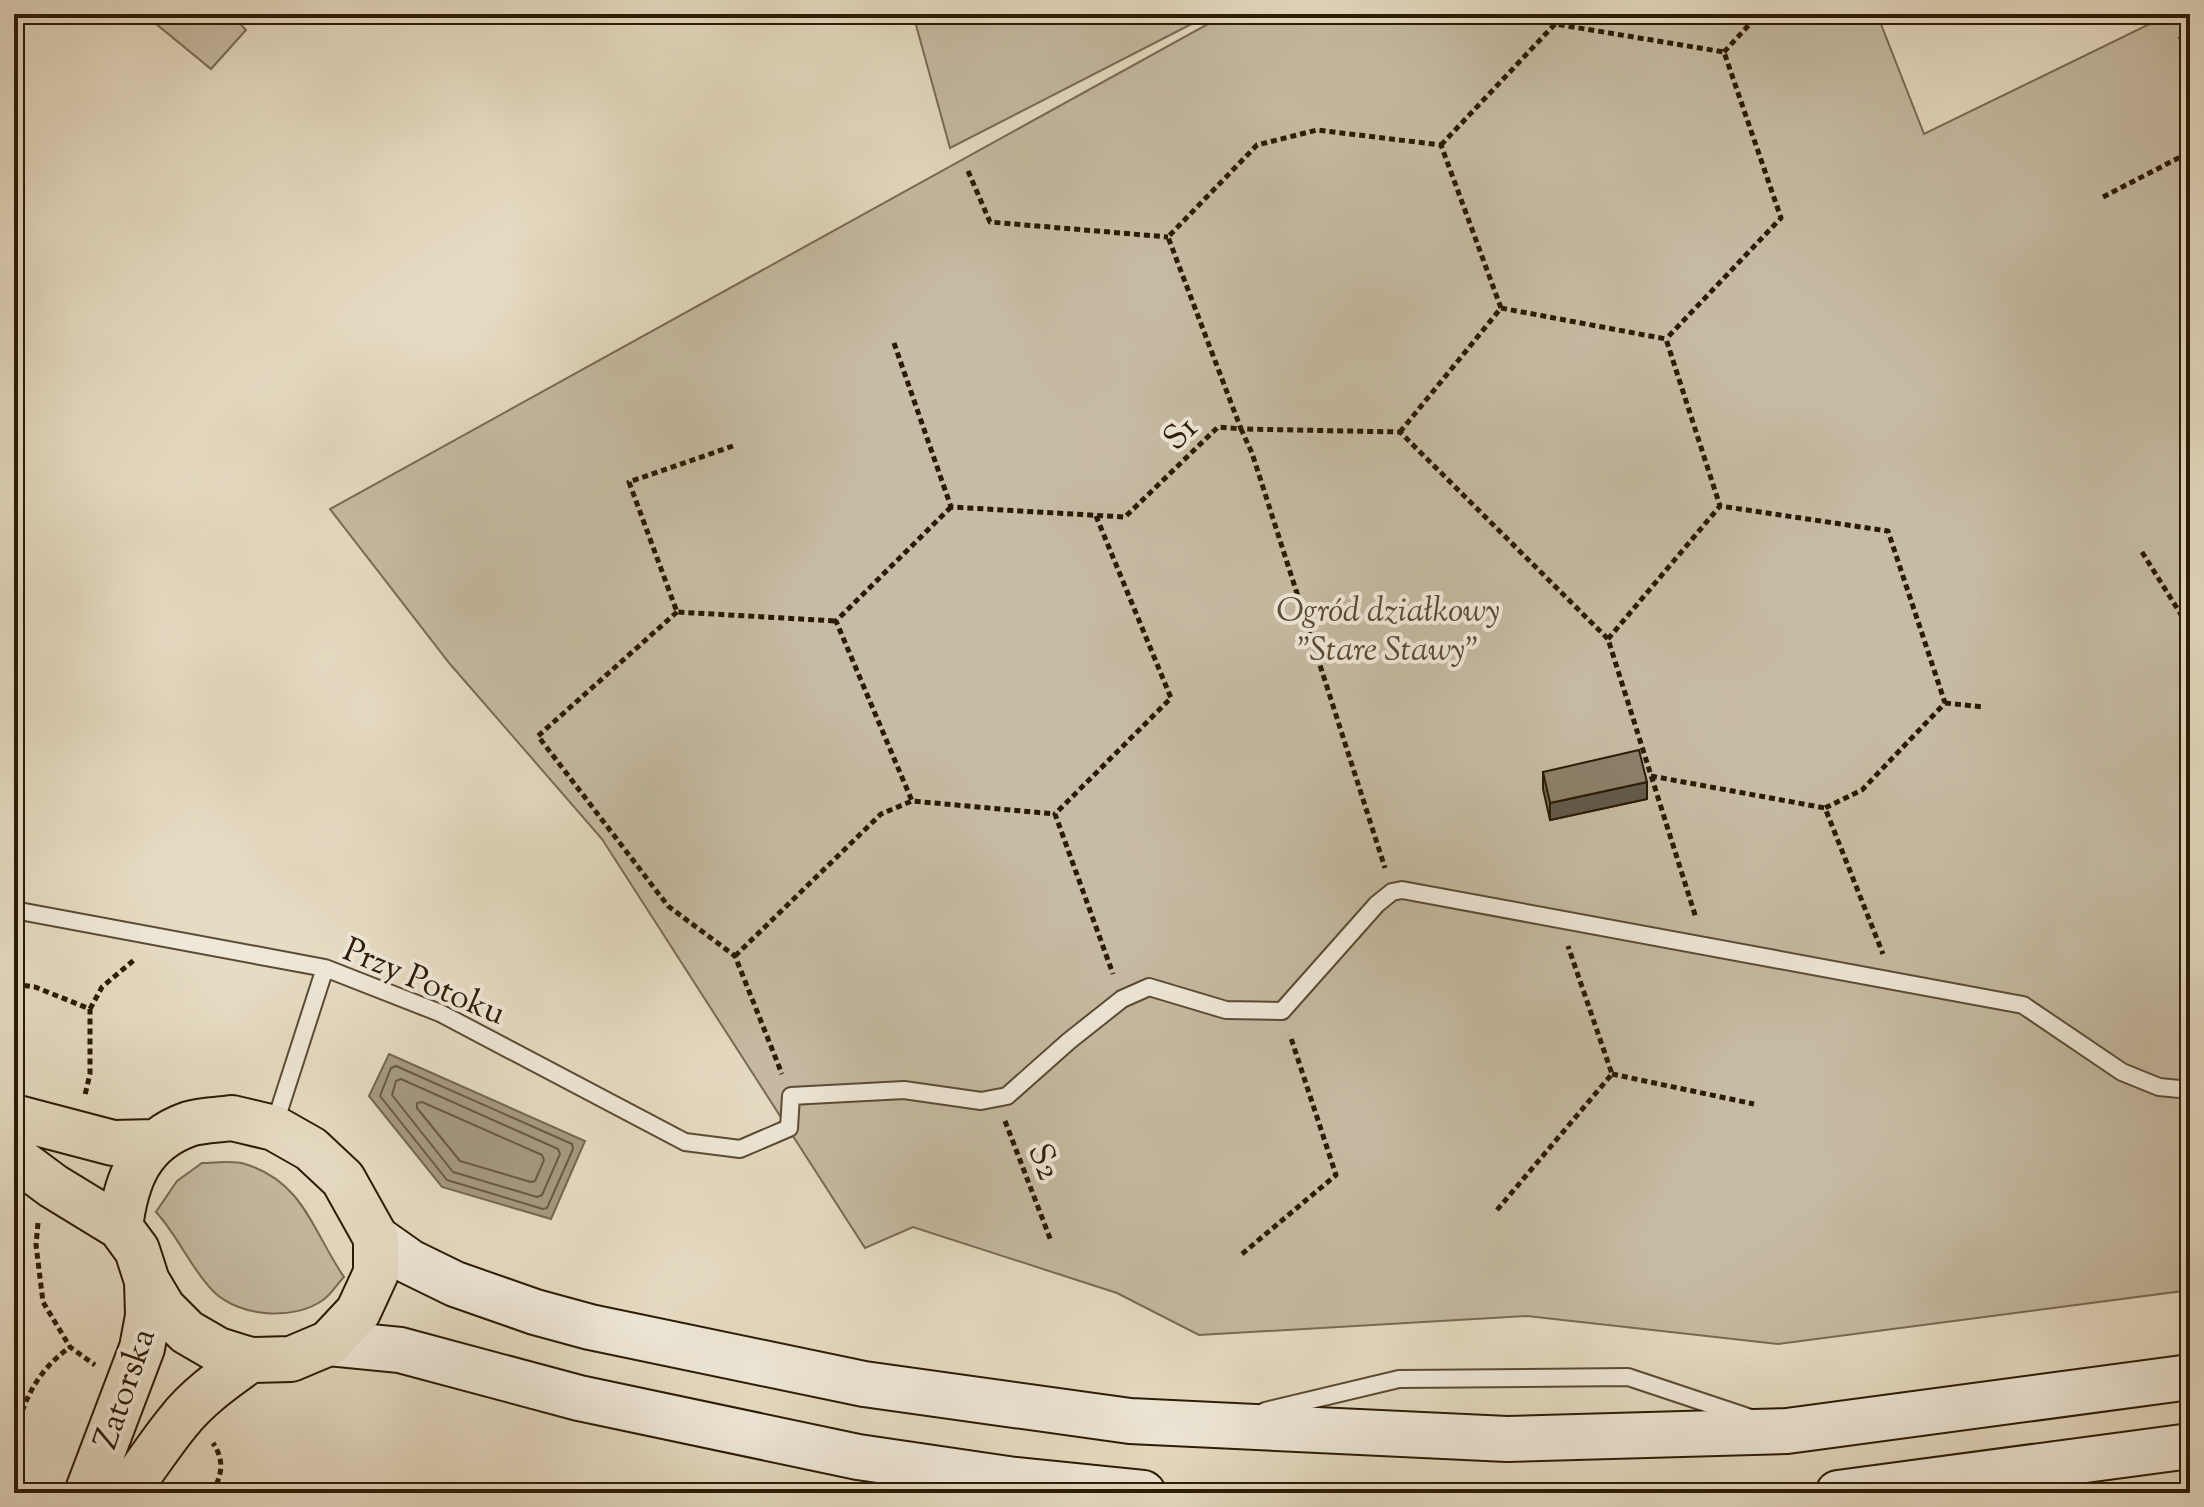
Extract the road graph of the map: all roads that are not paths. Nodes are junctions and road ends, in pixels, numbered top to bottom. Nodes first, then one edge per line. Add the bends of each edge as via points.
1 (14, 910) edge
2 (325, 968) junction
3 (2190, 1090) edge
4 (14, 1117) edge
5 (274, 1128) junction
6 (155, 1142) junction
7 (14, 1157) edge
8 (120, 1227) junction
9 (376, 1238) junction
10 (147, 1281) junction
11 (329, 1343) junction
12 (250, 1360) junction
13 (2190, 1377) edge
14 (1209, 1425) junction
15 (1787, 1431) junction
16 (2190, 1446) edge
17 (87, 1493) edge
18 (125, 1493) edge
19 (1143, 1493) edge
20 (1838, 1493) edge

1 - 2 lane, Przy Potoku
2 - 3 lane, Przy Potoku via 440,1013 685,1142 740,1149 789,1128 791,1096 904,1090 981,1101 1007,1096 1122,999 1149,987 1226,1010 1282,1011 1377,904 1402,890 2023,1005 2122,1072 2159,1087
2 - 5 lane
4 - 6 main road via 113,1143
5 - 6 main road via 232,1118 189,1124
5 - 9 main road via 311,1149 343,1179
6 - 8 main road via 124,1194
7 - 8 main road
8 - 10 main road via 137,1250
9 - 11 main road via 376,1273 358,1312
9 - 14 main road via 455,1284 590,1327 864,1384 1130,1421
10 - 12 main road via 163,1308 187,1332
10 - 17 main road, Zatorska via 142,1348
11 - 12 main road via 291,1359
11 - 19 main road via 400,1350 579,1398 858,1457
12 - 18 main road, Zatorska via 178,1421
13 - 15 main road
14 - 15 main road via 1507,1439
14 - 15 lane via 1399,1379 1628,1377
16 - 20 main road

